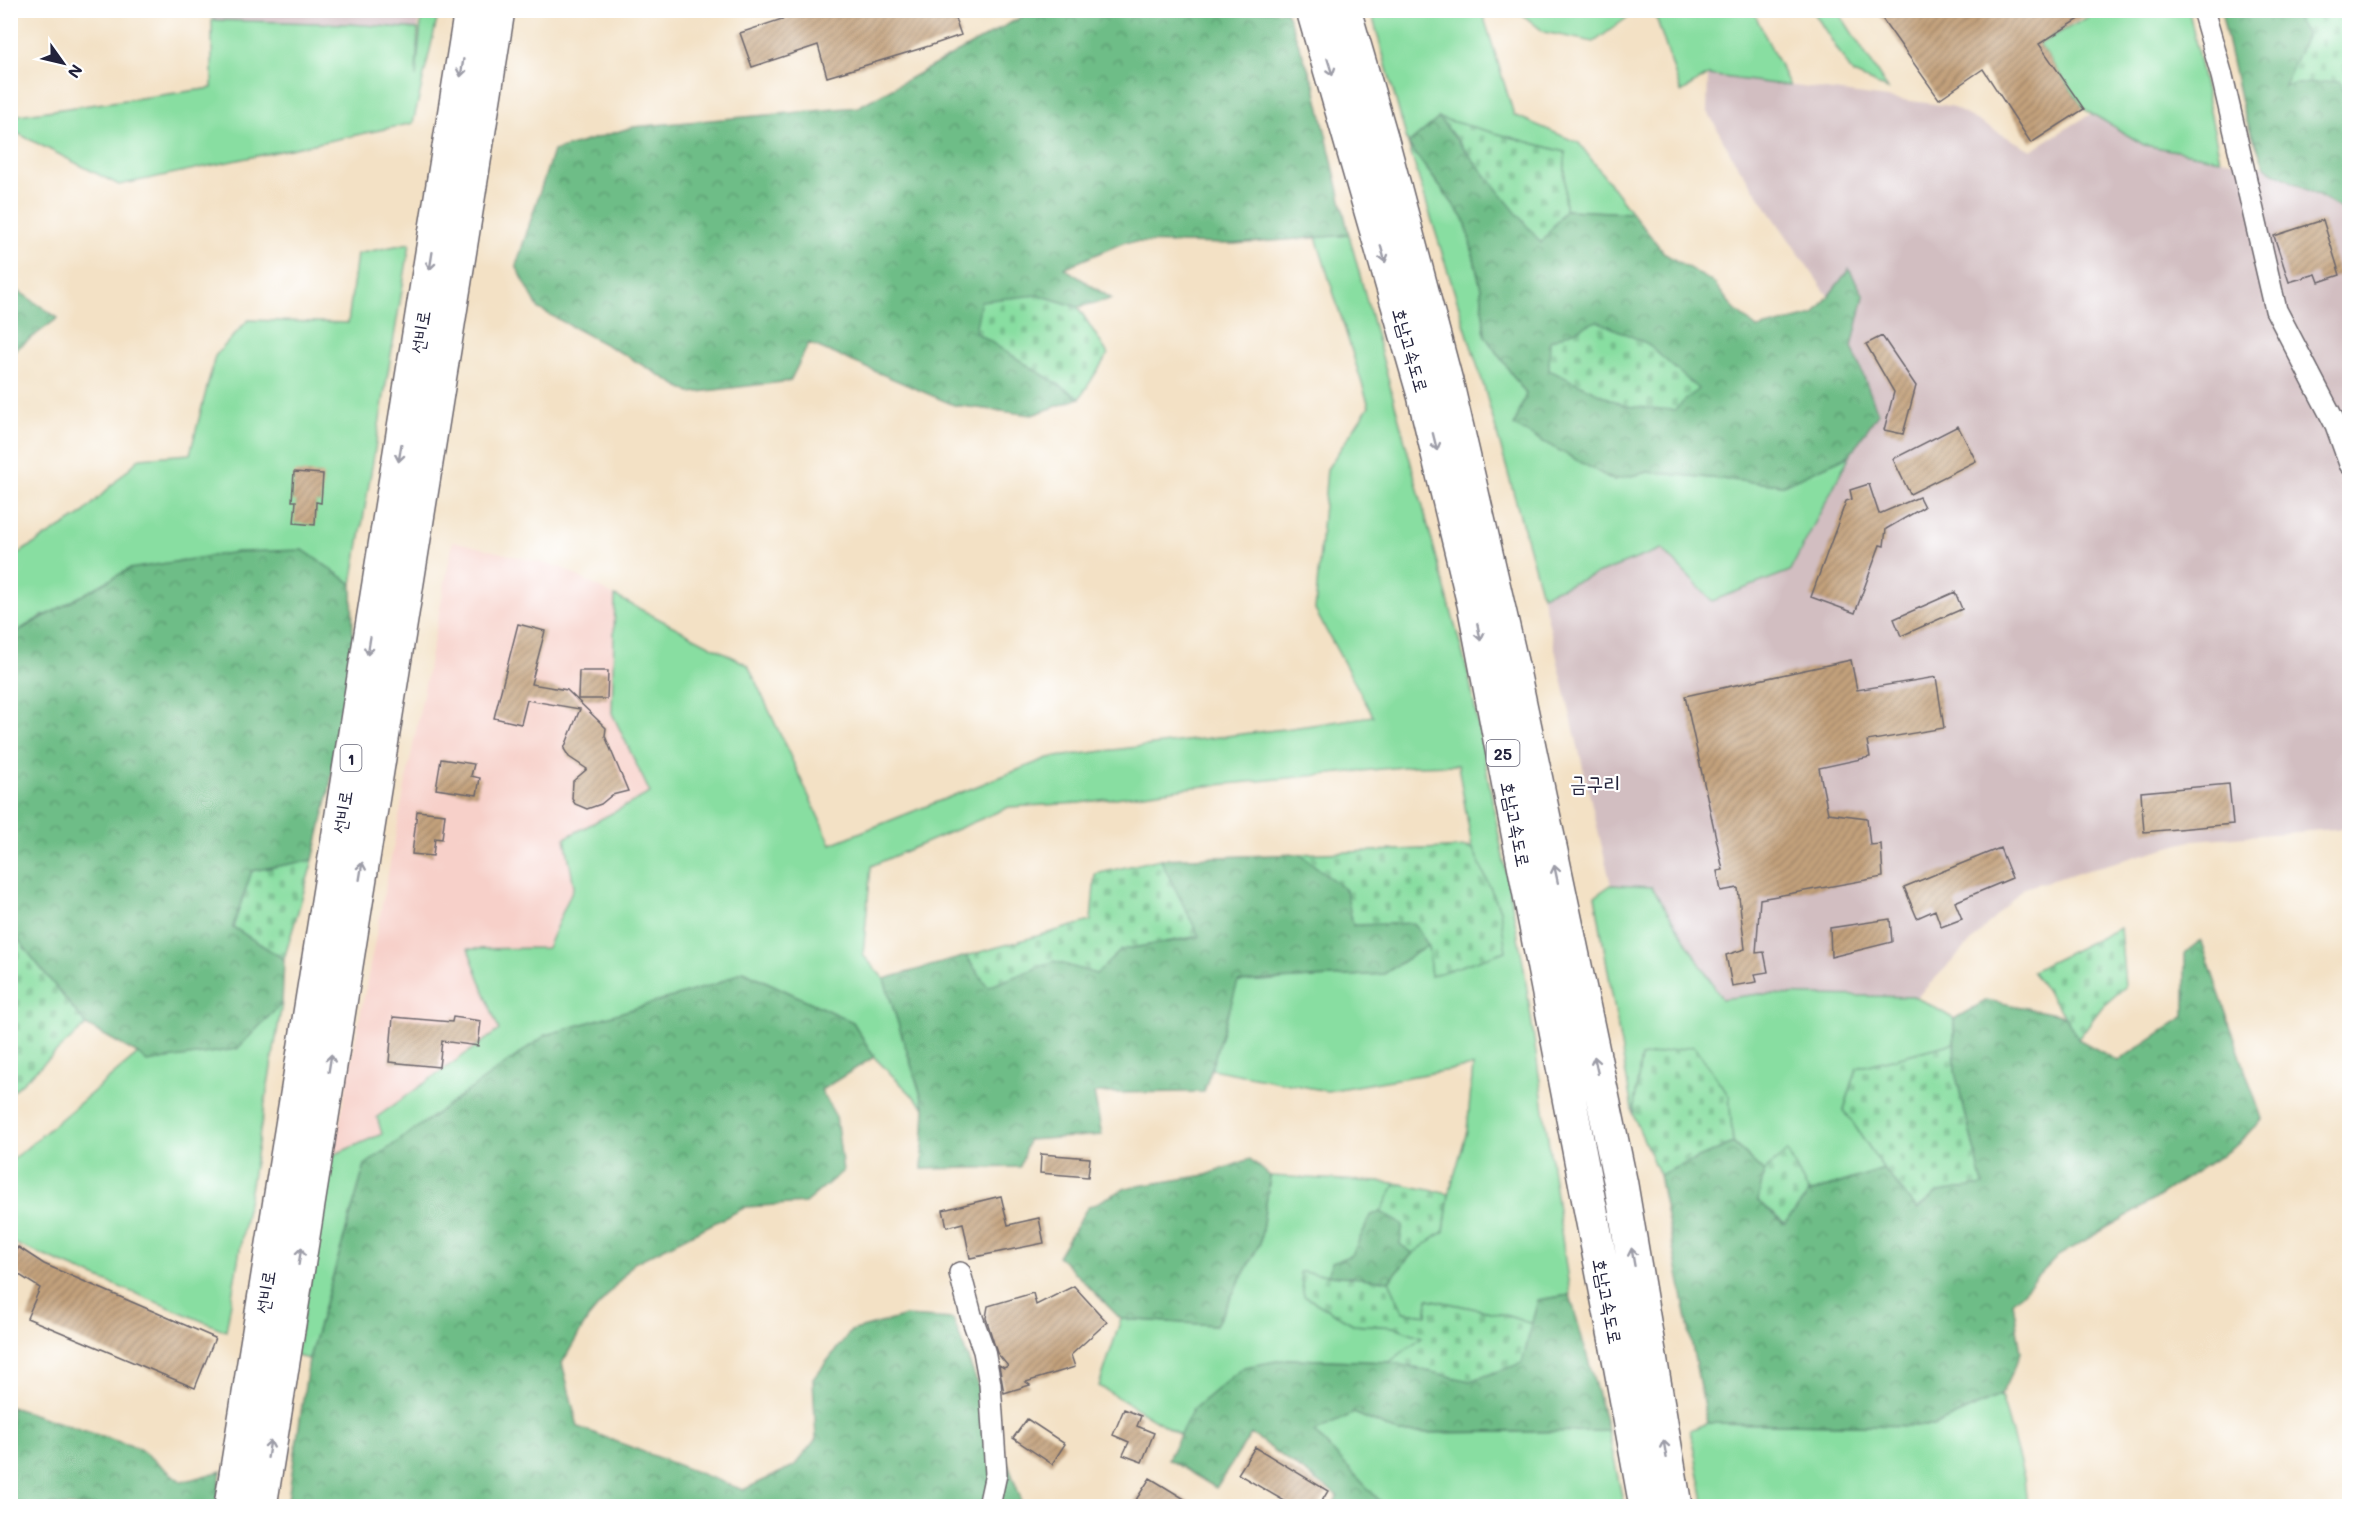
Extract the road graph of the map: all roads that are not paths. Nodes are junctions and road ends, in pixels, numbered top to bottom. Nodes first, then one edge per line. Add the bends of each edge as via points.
1 (471, 10) edge
2 (498, 10) edge
3 (1313, 10) edge
4 (1344, 10) edge
5 (2203, 10) edge
6 (2349, 464) edge
7 (960, 1274) dead end
8 (231, 1506) edge
9 (260, 1506) edge
10 (989, 1506) edge
11 (1646, 1506) edge
12 (1675, 1506) edge

1 -> 8 main road, 선비로 / 1
9 -> 2 main road, 선비로 / 1
3 -> 11 main road, 호남고속도로 / 25 via 1424,395 1474,604
12 -> 4 main road, 호남고속도로 / 25 via 1621,1185 1512,666 1448,389
5 - 6 street via 2276,310 2336,425
7 - 10 street via 990,1384 996,1474

